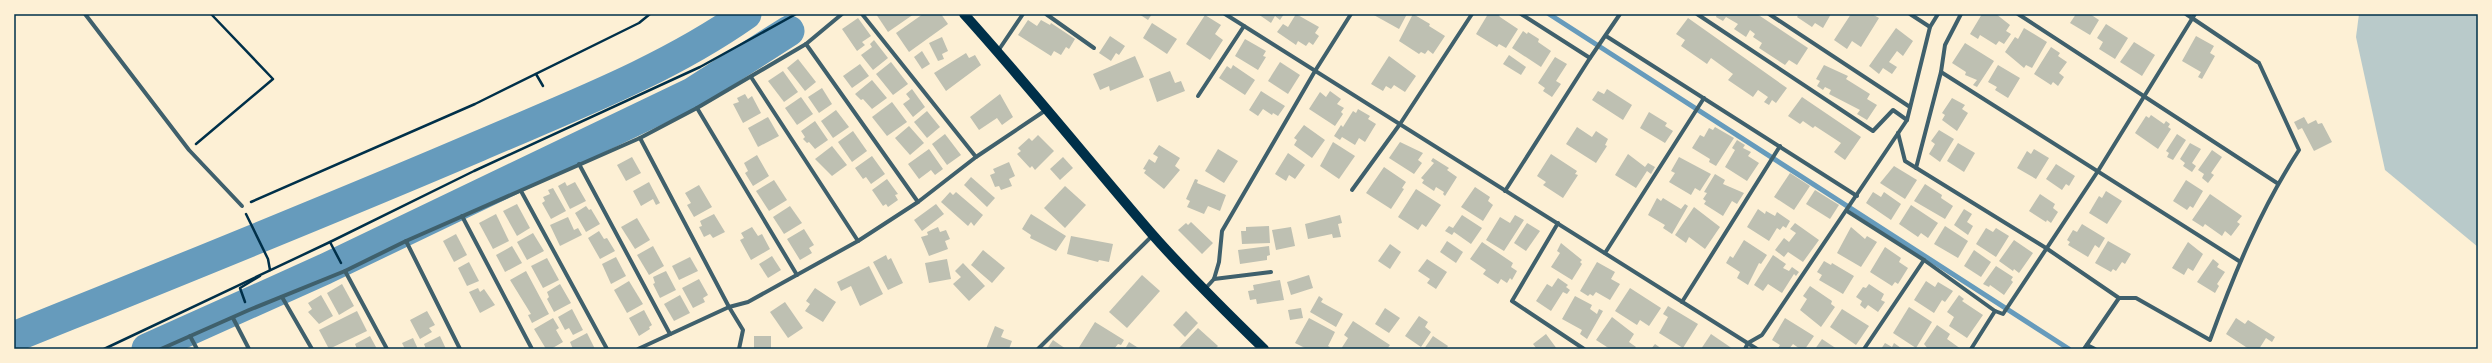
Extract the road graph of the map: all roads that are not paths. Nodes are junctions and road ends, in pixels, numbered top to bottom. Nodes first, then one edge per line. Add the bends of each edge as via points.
1 (85, 14) edge
2 (842, 14) edge
3 (862, 14) edge
4 (964, 14) edge
5 (1023, 14) edge
6 (1046, 14) edge
7 (1226, 14) edge
8 (1351, 14) edge
9 (1472, 14) edge
10 (1521, 14) edge
11 (1620, 14) edge
12 (1697, 14) edge
13 (1769, 14) edge
14 (1910, 14) edge
15 (1938, 14) edge
16 (1962, 14) edge
17 (2018, 14) edge
18 (2186, 14) edge
19 (1231, 16) edge
20 (2194, 16) edge
21 (1244, 26) junction
22 (1930, 27) junction
23 (1606, 36) junction
24 (806, 44) junction
25 (1094, 48) dead end
26 (997, 51) junction
27 (1590, 58) junction
28 (1315, 70) junction
29 (1941, 72) junction
30 (751, 77) junction
31 (1198, 96) dead end
32 (2146, 96) junction
33 (1704, 98) junction
34 (1910, 107) junction
35 (697, 108) junction
36 (1048, 109) junction
37 (1907, 120) junction
38 (1400, 124) junction
39 (1898, 133) junction
40 (640, 138) junction
41 (1780, 146) junction
42 (976, 157) junction
43 (580, 164) junction
44 (1916, 168) junction
45 (2098, 171) junction
46 (2277, 183) junction
47 (1352, 190) dead end
48 (520, 191) junction
49 (1506, 191) junction
50 (1857, 196) junction
51 (918, 202) junction
52 (242, 206) road end
53 (1847, 211) junction
54 (462, 216) junction
55 (1558, 224) junction
56 (1153, 234) junction
57 (406, 241) junction
58 (858, 241) junction
59 (2046, 248) junction
60 (1605, 253) junction
61 (1924, 260) junction
62 (2239, 261) junction
63 (345, 271) junction
64 (1271, 272) dead end
65 (797, 275) junction
66 (1214, 279) junction
67 (1204, 290) junction
68 (282, 297) junction
69 (2120, 298) junction
70 (1682, 302) junction
71 (729, 307) junction
72 (1995, 311) junction
73 (233, 318) junction
74 (670, 334) junction
75 (190, 336) junction
76 (1748, 343) junction
77 (2087, 345) junction
78 (161, 349) edge
79 (198, 349) edge
80 (249, 349) edge
81 (312, 349) edge
82 (387, 349) edge
83 (460, 349) edge
84 (532, 349) edge
85 (606, 349) edge
86 (638, 349) edge
87 (739, 349) edge
88 (1038, 349) edge
89 (1264, 349) edge
90 (1584, 349) edge
91 (1745, 349) edge
92 (1757, 349) edge
93 (1864, 349) edge
94 (1971, 349) edge
95 (2084, 349) edge
96 (2094, 349) edge

1 - 52 street via 190,150
2 - 24 street
3 - 42 street
4 - 26 main road
5 - 26 street
6 - 25 street
7 - 19 street
8 - 28 street
9 - 38 street
10 - 27 street
11 - 23 street
12 - 37 street via 1873,131 1893,110
13 - 34 street
14 - 22 street
15 - 22 street
16 - 29 street via 1945,45
17 - 32 street
18 - 20 street
19 - 21 street
20 - 32 street
20 - 46 street via 2259,63 2299,150
21 - 28 street
21 - 31 street
22 - 34 street
23 - 27 street
23 - 33 street
24 - 30 street
24 - 51 street
26 - 36 main road
27 - 49 street
28 - 38 street
28 - 66 street via 1222,231 1219,262
29 - 44 street
29 - 45 street
30 - 35 street
30 - 58 street
32 - 45 street
32 - 46 street
33 - 41 street
33 - 60 street
34 - 37 street
35 - 40 street
35 - 65 street
36 - 42 street
36 - 56 main road
37 - 39 street
38 - 47 street
38 - 49 street
39 - 44 street via 1905,161
39 - 50 street
40 - 43 street
40 - 71 street
41 - 50 street
41 - 70 street
42 - 51 street
43 - 48 street
43 - 74 street
44 - 59 street
45 - 59 street
45 - 62 street
46 - 62 street
48 - 54 street
48 - 85 street
49 - 55 street
50 - 53 street
51 - 58 street
53 - 61 street
53 - 76 street via 1762,335
54 - 57 street
54 - 84 street
55 - 60 street
55 - 90 street via 1512,301
56 - 67 main road
56 - 88 street
57 - 63 street
57 - 83 street
58 - 65 street
59 - 69 street
59 - 72 street via 2002,314
60 - 70 street
61 - 72 street
61 - 93 street
62 - 69 street via 2210,340 2136,298
63 - 68 street
63 - 82 street
64 - 66 street
65 - 71 street via 748,302
66 - 67 street
67 - 89 main road
68 - 73 street
68 - 81 street
69 - 77 street
70 - 76 street
71 - 74 street
71 - 87 street via 744,330
72 - 94 street
73 - 75 street
73 - 80 street
74 - 86 street
75 - 78 street
75 - 79 street
76 - 91 street
76 - 92 street
77 - 95 street
77 - 96 street

